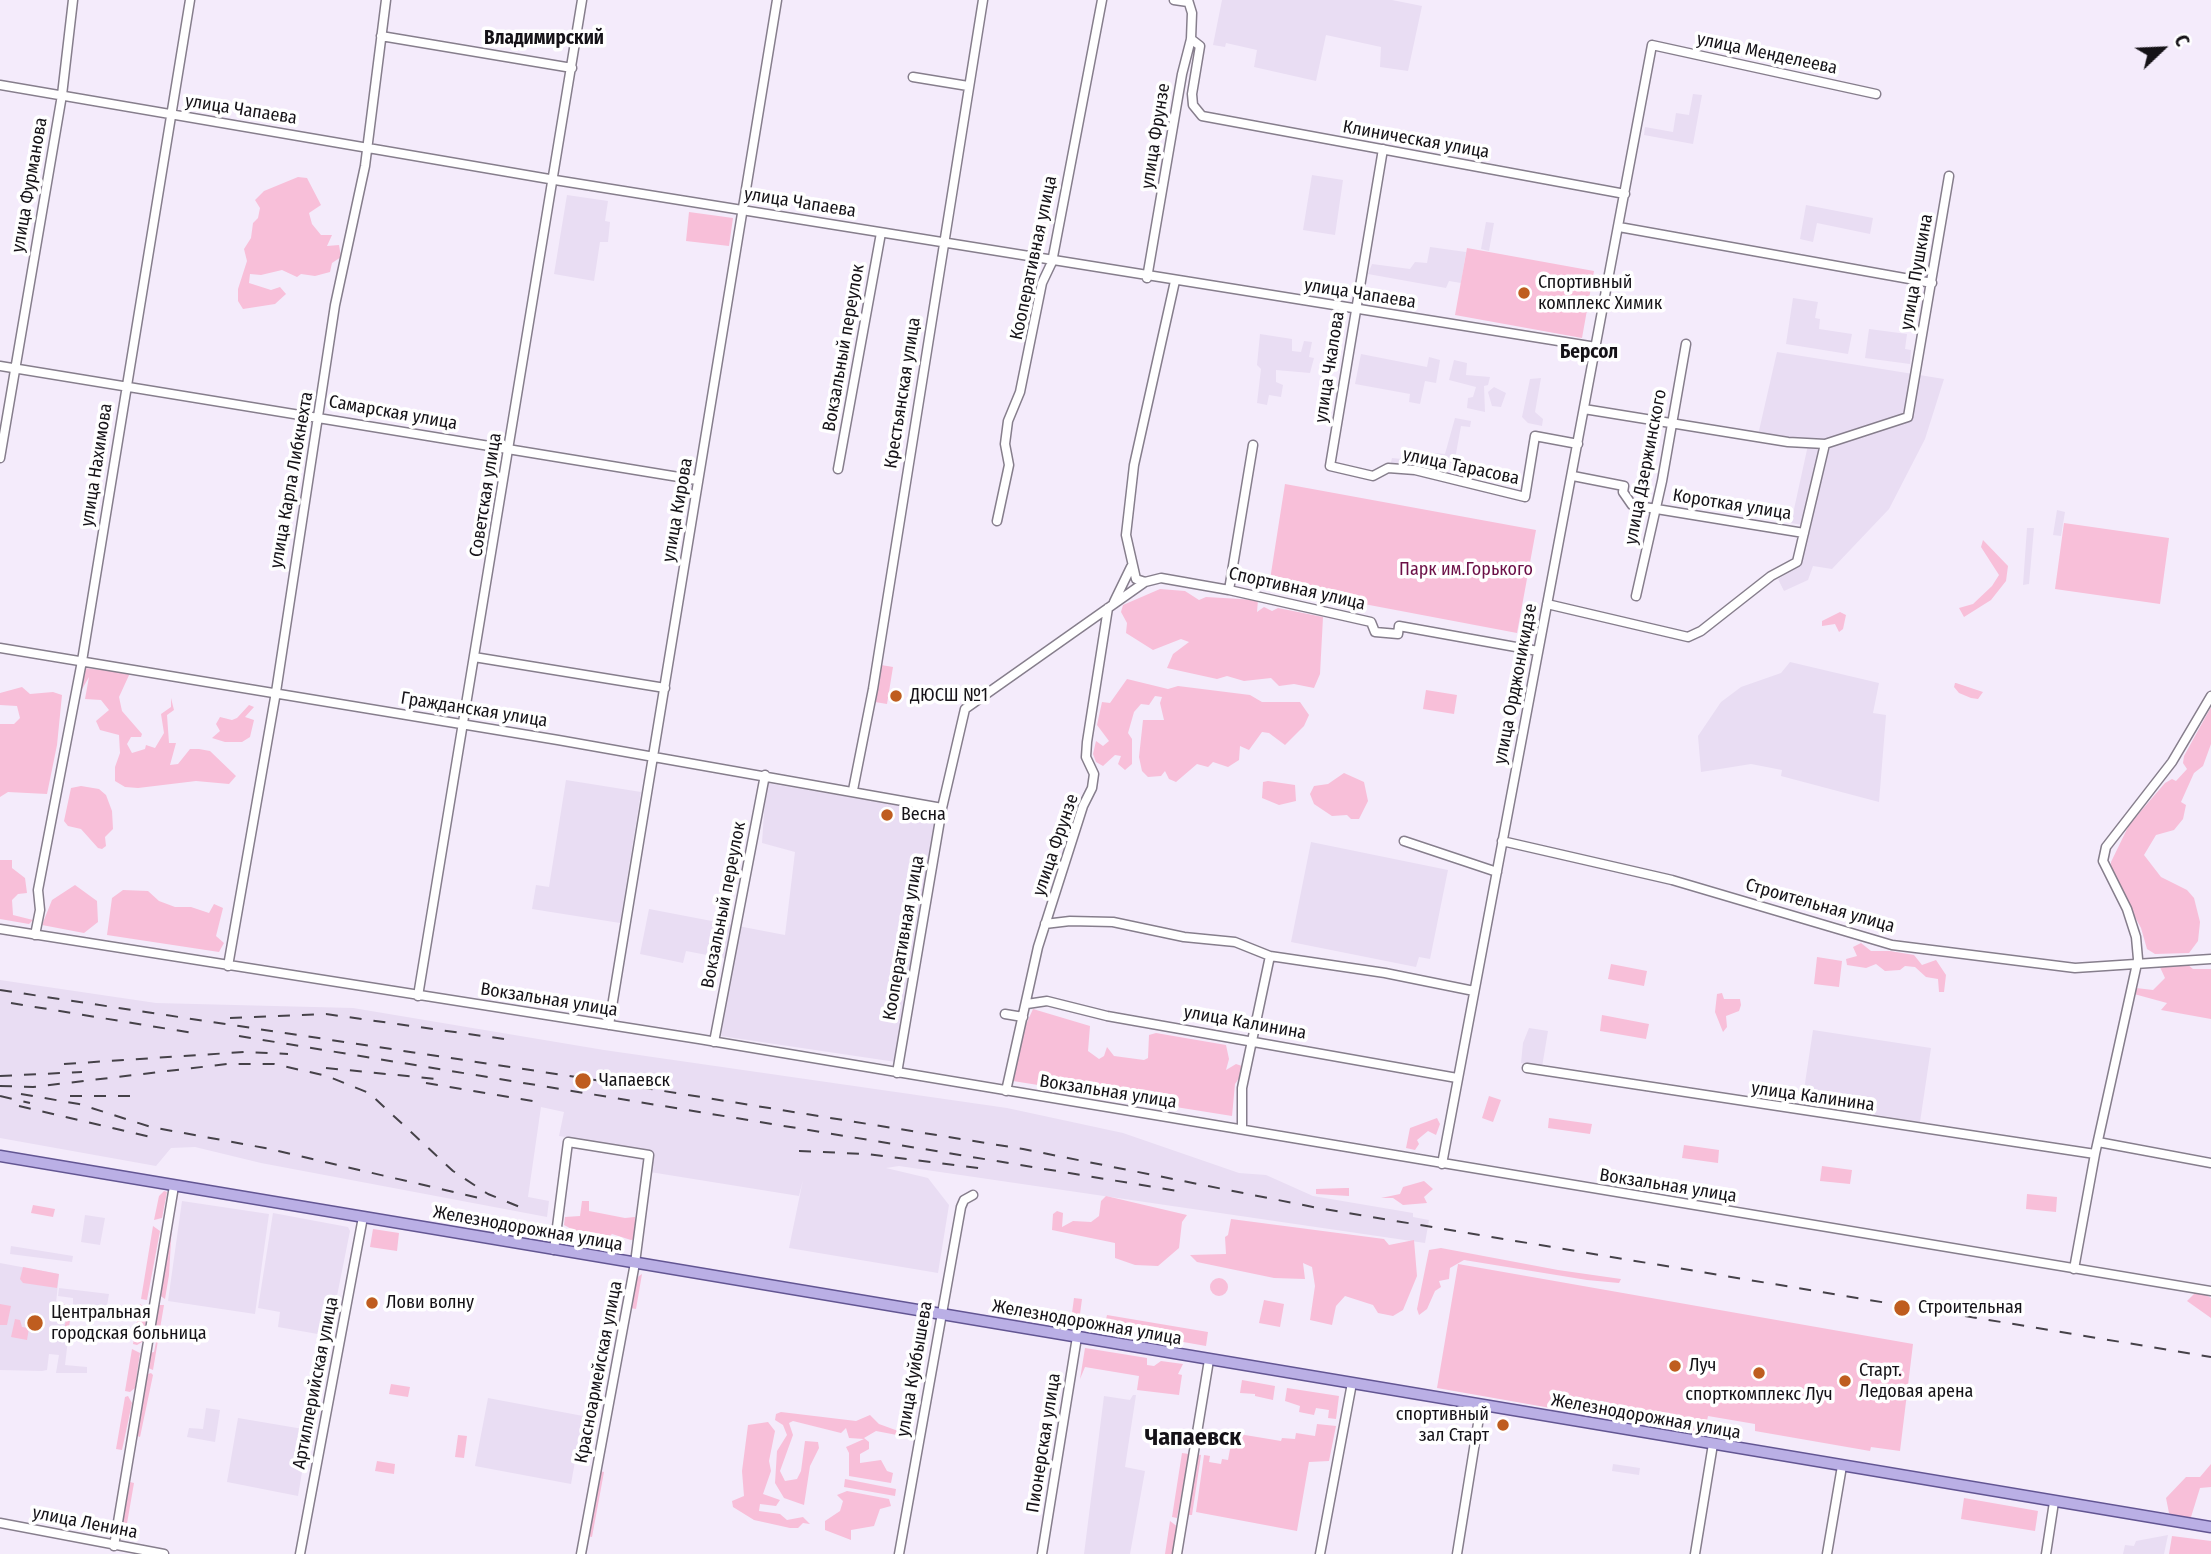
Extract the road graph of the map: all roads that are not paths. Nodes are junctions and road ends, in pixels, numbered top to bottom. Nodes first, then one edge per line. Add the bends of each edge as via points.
1 (73, 0) edge
2 (190, 0) edge
3 (386, 0) edge
4 (582, 0) edge
5 (777, 0) edge
6 (983, 0) edge
7 (1102, 0) edge
8 (1174, 0) edge
9 (1188, 1) edge
10 (381, 36) junction
11 (1192, 39) junction
12 (1653, 46) joint
13 (572, 68) junction
14 (913, 77) dead end
15 (0, 85) edge
16 (968, 86) junction
17 (1875, 94) dead end
18 (62, 95) junction
19 (173, 116) junction
20 (365, 146) junction
21 (1383, 149) junction
22 (1949, 176) dead end
23 (555, 180) junction
24 (1625, 194) junction
25 (744, 210) junction
26 (1619, 227) junction
27 (881, 233) junction
28 (942, 243) junction
29 (1052, 262) junction
30 (1147, 278) junction
31 (1175, 281) junction
32 (1932, 283) junction
33 (1355, 310) junction
34 (1686, 344) dead end
35 (1596, 347) junction
36 (0, 366) edge
37 (15, 367) junction
38 (125, 385) junction
39 (1584, 409) junction
40 (317, 417) junction
41 (1672, 424) junction
42 (1825, 443) junction
43 (1578, 444) junction
44 (1253, 445) dead end
45 (509, 450) junction
46 (0, 458) edge
47 (1330, 466) joint
48 (838, 468) dead end
49 (1573, 476) junction
50 (697, 480) junction
51 (1655, 508) junction
52 (997, 521) dead end
53 (1804, 533) junction
54 (1131, 567) junction
55 (1145, 582) junction
56 (1229, 590) junction
57 (1636, 596) dead end
58 (1546, 604) junction
59 (1111, 606) junction
60 (0, 648) edge
61 (1538, 651) junction
62 (474, 657) junction
63 (82, 662) junction
64 (665, 688) junction
65 (276, 692) junction
66 (2211, 696) edge
67 (463, 725) junction
68 (652, 756) junction
69 (765, 775) junction
70 (853, 790) junction
71 (942, 808) junction
72 (1404, 841) dead end
73 (1503, 841) junction
74 (1497, 872) junction
75 (1045, 924) junction
76 (0, 929) edge
77 (35, 934) junction
78 (1269, 957) junction
79 (2211, 959) edge
80 (228, 966) junction
81 (2134, 966) junction
82 (1474, 991) junction
83 (418, 996) junction
84 (1027, 1003) junction
85 (1005, 1014) dead end
86 (1023, 1017) junction
87 (609, 1025) junction
88 (1252, 1041) junction
89 (714, 1042) junction
90 (1527, 1068) dead end
91 (897, 1073) junction
92 (1457, 1078) junction
93 (1006, 1091) junction
94 (1242, 1129) junction
95 (2098, 1142) junction
96 (2095, 1154) junction
97 (0, 1156) edge
98 (2211, 1163) edge
99 (1441, 1164) junction
100 (174, 1186) junction
101 (973, 1195) dead end
102 (363, 1217) junction
103 (554, 1250) junction
104 (635, 1263) junction
105 (2074, 1269) junction
106 (2211, 1291) edge
107 (940, 1314) junction
108 (1077, 1337) junction
109 (1209, 1360) junction
110 (1352, 1383) junction
111 (1481, 1405) junction
112 (1713, 1444) junction
113 (1842, 1466) junction
114 (2054, 1502) junction
115 (0, 1523) edge
116 (2211, 1527) edge
117 (114, 1546) junction
118 (164, 1554) edge
119 (300, 1554) edge
120 (581, 1554) edge
121 (899, 1554) edge
122 (1042, 1554) edge
123 (1177, 1554) edge
124 (1320, 1554) edge
125 (1457, 1554) edge
126 (1695, 1554) edge
127 (1827, 1554) edge
128 (2046, 1554) edge

1 - 18 street, улица Фурманова
2 - 19 street, улица Нахимова
3 - 10 street, улица Карла Либкнехта
4 - 13 street, Советская улица
5 - 25 street, улица Кирова
6 - 16 street, Крестьянская улица
7 - 29 street, Кооперативная улица
8 - 9 street
9 - 11 street, улица Фрунзе
10 - 13 street
10 - 20 street, улица Карла Либкнехта
11 - 21 street, Клиническая улица via 1200,46 1193,105 1202,116
11 - 30 street, улица Фрунзе
12 - 17 street, улица Менделеева
12 - 24 street, улица Орджоникидзе
13 - 23 street, Советская улица
14 - 16 street
15 - 18 street, улица Чапаева
16 - 28 street, Крестьянская улица
18 - 19 street, улица Чапаева
18 - 37 street, улица Фурманова
19 - 20 street, улица Чапаева
19 - 38 street, улица Нахимова
20 - 23 street, улица Чапаева
20 - 40 street, улица Карла Либкнехта
21 - 24 street, Клиническая улица
21 - 33 street, улица Чкалова
22 - 32 street, улица Пушкина
23 - 25 street, улица Чапаева
23 - 45 street, Советская улица
24 - 26 street, улица Орджоникидзе
25 - 27 street, улица Чапаева
25 - 50 street, улица Кирова
26 - 32 street
26 - 35 street, улица Орджоникидзе
27 - 28 street, улица Чапаева
27 - 48 street, Вокзальный переулок
28 - 29 street, улица Чапаева
28 - 70 street, Крестьянская улица via 873,689
29 - 30 street, улица Чапаева
29 - 52 street, Кооперативная улица via 1042,283 1020,392 1008,421 1005,444 1009,465
30 - 31 street, улица Чапаева
31 - 33 street, улица Чапаева
31 - 54 street via 1134,465 1126,535
32 - 42 street, улица Пушкина via 1908,417
33 - 35 street, улица Чапаева
33 - 47 street, улица Чкалова
34 - 41 street, улица Дзержинского
35 - 39 street, улица Орджоникидзе
36 - 37 street, Самарская улица
37 - 38 street, Самарская улица
37 - 46 street, улица Фурманова
38 - 40 street, Самарская улица
38 - 63 street, улица Нахимова
39 - 41 street
39 - 43 street, улица Орджоникидзе
40 - 45 street, Самарская улица
40 - 65 street, улица Карла Либкнехта
41 - 42 street via 1788,442
41 - 51 street, улица Дзержинского
42 - 53 street
43 - 47 street, улица Тарасова via 1535,436 1525,497 1415,470 1388,468 1373,476
43 - 49 street, улица Орджоникидзе
44 - 56 street
45 - 50 street, Самарская улица
45 - 62 street, Советская улица
49 - 51 street, Короткая улица via 1624,486 1632,505
49 - 58 street, улица Орджоникидзе
50 - 64 street, улица Кирова
51 - 53 street, Короткая улица
51 - 57 street, улица Дзержинского
53 - 58 street via 1797,562 1770,576 1688,637
54 - 55 street via 1136,579
54 - 59 street
55 - 56 street, Спортивная улица via 1161,578
55 - 59 street, Кооперативная улица
56 - 61 street, Спортивная улица via 1371,622 1375,632 1398,634 1399,626
58 - 61 street, улица Орджоникидзе
59 - 71 street, Кооперативная улица via 965,709
59 - 75 street, улица Фрунзе via 1087,743 1086,757 1094,774 1092,788
60 - 63 street, Гражданская улица
61 - 73 street, улица Орджоникидзе
62 - 64 street
62 - 67 street, Советская улица
63 - 65 street, Гражданская улица
63 - 77 street, улица Нахимова via 42,866
64 - 68 street, улица Кирова
65 - 67 street, Гражданская улица
65 - 80 street, улица Карла Либкнехта
66 - 81 street via 2172,762 2106,847 2103,861 2136,937 2138,959
67 - 68 street, Гражданская улица
67 - 83 street, Советская улица
68 - 69 street, Гражданская улица
68 - 87 street, улица Кирова
69 - 70 street, Гражданская улица
69 - 89 street, Вокзальный переулок
70 - 71 street, Гражданская улица
71 - 91 street, Кооперативная улица
72 - 74 street
73 - 74 street, улица Орджоникидзе
73 - 81 street, Строительная улица via 1672,880 1892,945 2075,968
74 - 82 street, улица Орджоникидзе
75 - 78 street via 1113,922 1236,942
75 - 84 street, улица Фрунзе
76 - 77 street, Вокзальная улица
77 - 80 street, Вокзальная улица
78 - 82 street
78 - 88 street
79 - 81 street, Строительная улица
80 - 83 street, Вокзальная улица
81 - 95 street
82 - 92 street, улица Орджоникидзе
83 - 87 street, Вокзальная улица
84 - 86 street, улица Фрунзе
84 - 88 street, улица Калинина via 1047,1001
85 - 86 street
86 - 93 street, улица Фрунзе
87 - 89 street, Вокзальная улица
88 - 92 street, улица Калинина
88 - 94 street via 1242,1088
89 - 91 street, Вокзальная улица
90 - 96 street, улица Калинина
91 - 93 street, Вокзальная улица
92 - 99 street, улица Орджоникидзе
93 - 94 street, Вокзальная улица
94 - 99 street, Вокзальная улица
95 - 96 street
95 - 98 street
96 - 105 street
97 - 100 main road, Железнодорожная улица
99 - 105 street, Вокзальная улица
100 - 102 main road, Железнодорожная улица
100 - 117 street
101 - 107 street, улица Куйбышева via 961,1208
102 - 103 main road, Железнодорожная улица
102 - 119 street, Артиллерийская улица
103 - 104 main road, Железнодорожная улица
103 - 104 street, Красноармейская улица via 568,1142 649,1154
104 - 107 main road, Железнодорожная улица
104 - 120 street, Красноармейская улица
105 - 106 street, Вокзальная улица
107 - 108 main road, Железнодорожная улица
107 - 121 street, улица Куйбышева
108 - 109 main road, Железнодорожная улица
108 - 122 street, Пионерская улица
109 - 110 main road, Железнодорожная улица
109 - 123 street
110 - 111 main road, Железнодорожная улица
110 - 124 street
111 - 112 main road, Железнодорожная улица
111 - 125 street
112 - 113 main road, Железнодорожная улица
112 - 126 street
113 - 114 main road, Железнодорожная улица
113 - 127 street
114 - 116 main road, Железнодорожная улица
114 - 128 street
115 - 117 street, улица Ленина
117 - 118 street, улица Ленина

